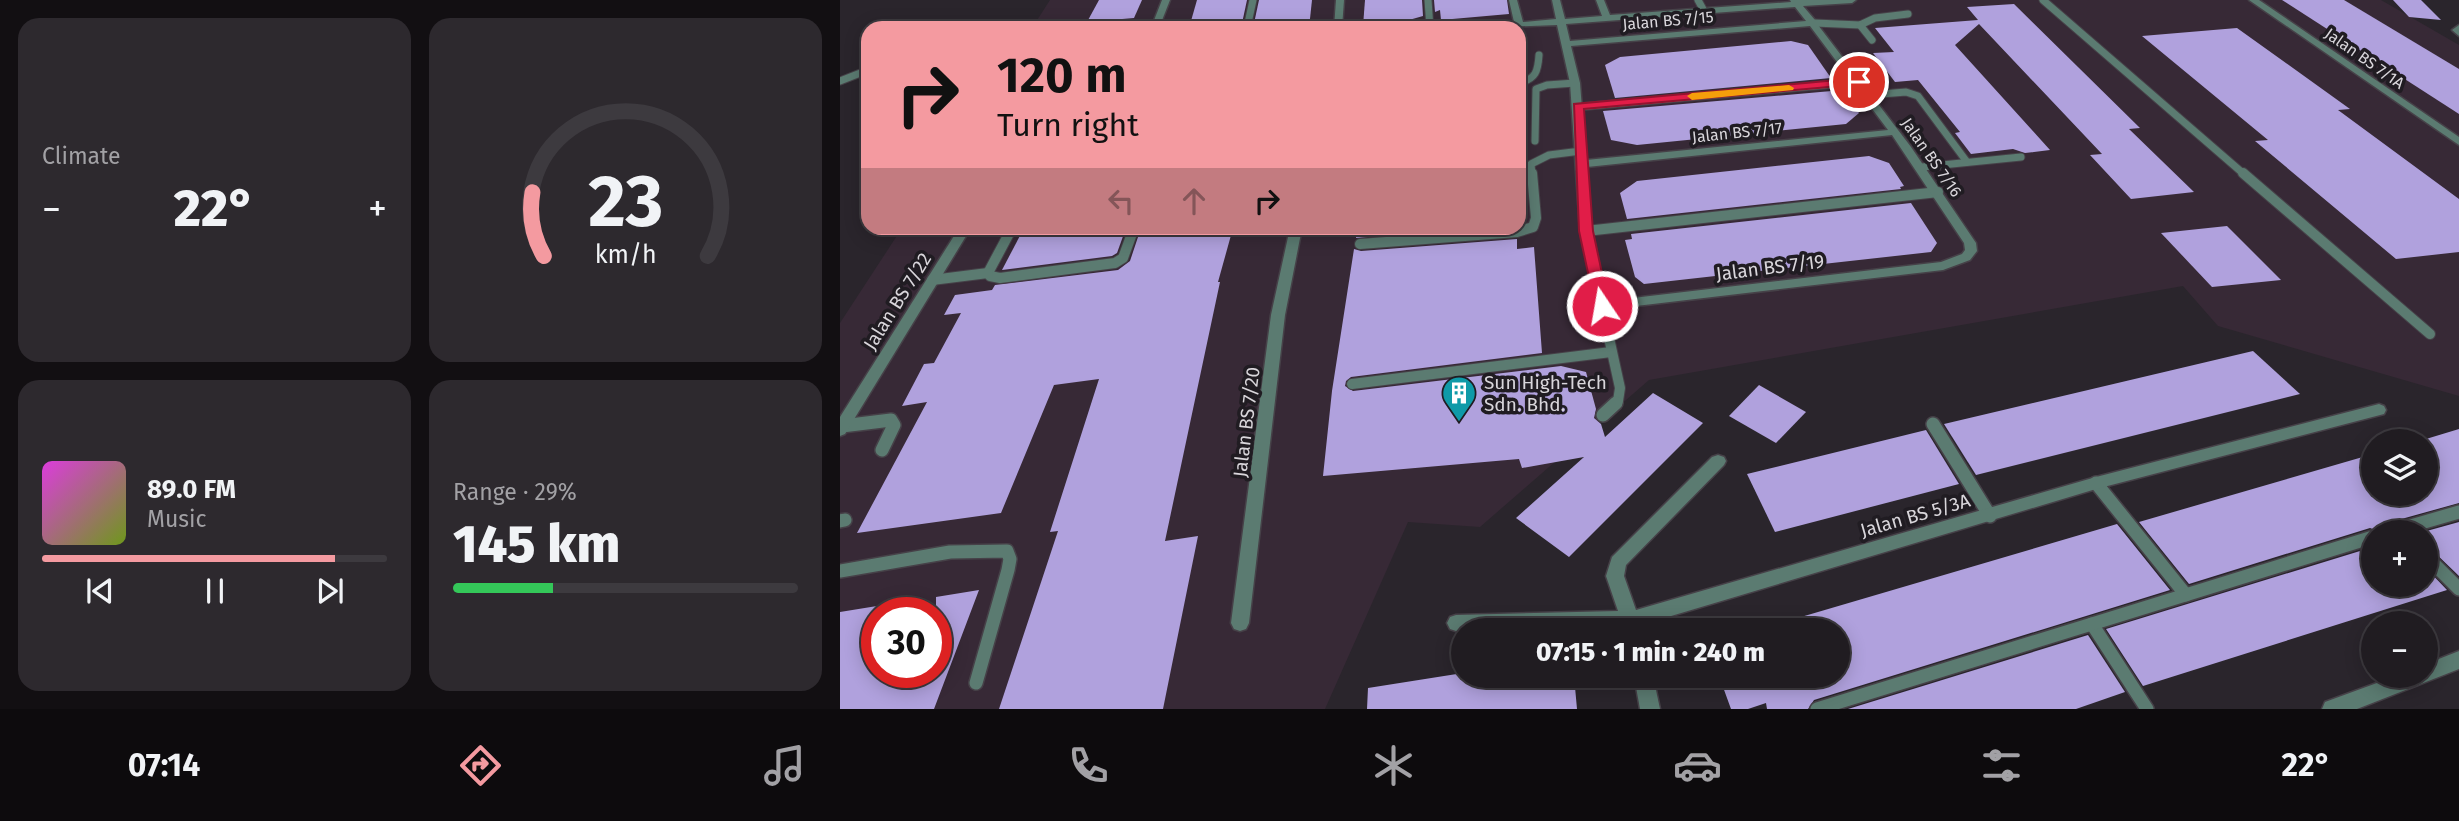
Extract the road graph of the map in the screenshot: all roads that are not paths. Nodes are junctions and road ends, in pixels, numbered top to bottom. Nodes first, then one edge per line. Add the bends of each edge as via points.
1 (1166, 0) edge
2 (1253, 0) edge
3 (1340, 0) edge
4 (1428, 0) edge
5 (1513, 0) edge
6 (1556, 0) edge
7 (1600, 0) edge
8 (1698, 0) edge
9 (1852, 0) edge
10 (2043, 0) edge
11 (2253, 0) edge
12 (1796, 2) edge
13 (1704, 11) junction
14 (1908, 14) dead end
15 (1607, 19) junction
16 (1158, 21) edge
17 (1248, 21) edge
18 (1338, 21) edge
19 (1430, 21) edge
20 (1517, 21) edge
21 (1562, 21) junction
22 (1526, 23) edge
23 (1815, 23) junction
24 (1860, 25) junction
25 (1872, 40) dead end
26 (1565, 44) junction
27 (1539, 55) dead end
28 (861, 73) edge
29 (1533, 80) junction
30 (840, 81) edge
31 (1526, 82) edge
32 (1859, 82) junction
33 (1575, 83) junction
34 (1541, 86) junction
35 (1869, 95) junction
36 (1578, 107) junction
37 (1895, 131) junction
38 (1535, 141) dead end
39 (2459, 142) edge
40 (2021, 157) dead end
41 (1582, 158) junction
42 (1967, 162) junction
43 (1922, 167) junction
44 (1938, 191) junction
45 (1526, 229) edge
46 (1586, 231) junction
47 (961, 235) edge
48 (1008, 235) edge
49 (1131, 235) edge
50 (1295, 235) edge
51 (1478, 235) edge
52 (1360, 244) dead end
53 (1943, 266) joint
54 (988, 273) junction
55 (932, 280) junction
56 (1602, 306) junction
57 (2430, 334) dead end
58 (1611, 352) junction
59 (1352, 384) dead end
60 (2379, 410) dead end
61 (1603, 415) dead end
62 (1933, 424) dead end
63 (841, 428) edge
64 (882, 450) dead end
65 (1718, 461) dead end
66 (2096, 483) junction
67 (2459, 512) edge
68 (1990, 516) junction
69 (2432, 520) edge
70 (2361, 541) edge
71 (2438, 568) edge
72 (840, 570) edge
73 (2459, 589) edge
74 (2186, 595) junction
75 (1630, 618) edge
76 (1653, 618) edge
77 (1240, 623) dead end
78 (2092, 624) junction
79 (2459, 660) edge
80 (2438, 668) edge
81 (976, 683) dead end
82 (1646, 688) edge
83 (2387, 688) edge
84 (1650, 709) edge
85 (1817, 709) edge
86 (2147, 709) edge
87 (2332, 709) edge

1 - 16 street
2 - 17 lane
3 - 18 street
4 - 19 lane
5 - 20 street
6 - 21 street
7 - 15 street
8 - 13 lane
9 - 12 street
10 - 57 lane
11 - 39 street, Jalan BS 7/1A
12 - 13 street
12 - 23 street, Jalan BS 7/16
13 - 15 street
14 - 24 lane
15 - 21 street
21 - 22 street
21 - 26 street
23 - 24 lane
23 - 26 street, Jalan BS 7/15
23 - 32 street, Jalan BS 7/16
24 - 25 lane
26 - 33 street
27 - 29 lane
28 - 30 lane
29 - 31 lane
29 - 34 lane
32 - 35 street, Jalan BS 7/16
32 - 36 lane
33 - 34 lane
33 - 36 street
34 - 38 lane via 1535,92
35 - 37 street, Jalan BS 7/16
35 - 42 lane via 1915,94
36 - 41 street
37 - 41 street, Jalan BS 7/17
37 - 43 street, Jalan BS 7/16
40 - 42 lane
41 - 45 lane via 1552,153 1531,164 1536,218 1533,227
41 - 46 street
42 - 43 lane
43 - 44 street, Jalan BS 7/16
44 - 46 lane
44 - 53 street, Jalan BS 7/16 via 1971,251
46 - 56 street
47 - 55 street, Jalan BS 7/22
48 - 54 lane
49 - 54 lane via 1123,258 1109,265 1000,278
50 - 77 street, Jalan BS 7/20 via 1278,315
51 - 52 lane
53 - 56 street, Jalan BS 7/19
54 - 55 lane
55 - 63 street, Jalan BS 7/22
56 - 58 lane
58 - 59 lane
58 - 61 lane via 1618,401
60 - 66 street, Jalan BS 5/3A
62 - 68 lane
63 - 64 lane via 891,420 894,425
65 - 75 street via 1618,562 1615,576
66 - 68 street, Jalan BS 5/3A
66 - 74 lane
67 - 69 lane
68 - 76 street, Jalan BS 5/3A
70 - 74 lane
71 - 73 lane
72 - 81 lane via 950,552 1009,553
74 - 78 lane
78 - 85 lane
78 - 86 lane
79 - 80 street
82 - 84 street
83 - 87 street

